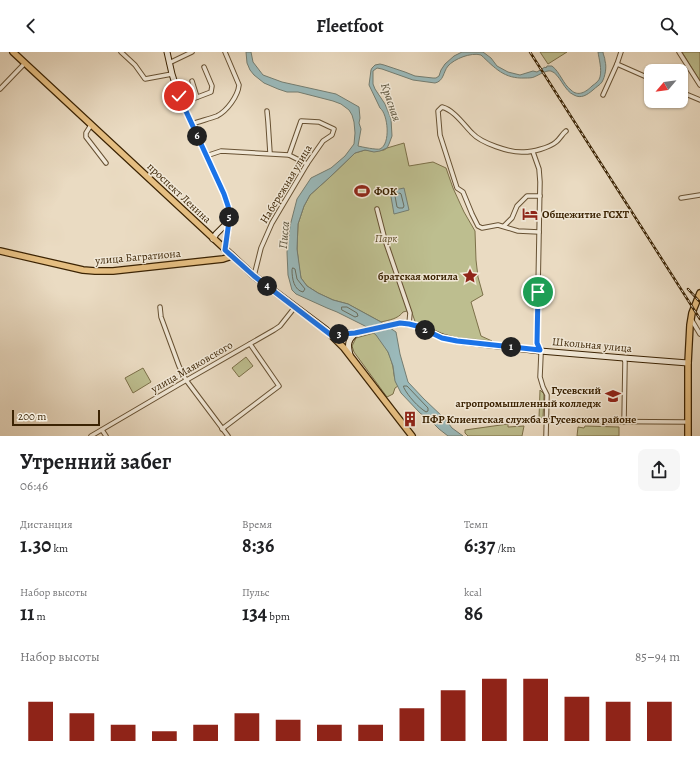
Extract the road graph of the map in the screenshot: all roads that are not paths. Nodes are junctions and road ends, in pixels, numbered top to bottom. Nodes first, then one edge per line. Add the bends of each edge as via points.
1 (13, 52) edge
2 (121, 52) edge
3 (167, 52) edge
4 (192, 52) edge
5 (226, 52) edge
6 (622, 52) edge
7 (679, 52) edge
8 (25, 63) junction
9 (169, 63) junction
10 (617, 64) junction
11 (204, 67) dead end
12 (172, 74) junction
13 (644, 76) edge
14 (192, 81) dead end
15 (700, 84) edge
16 (0, 88) edge
17 (602, 95) dead end
18 (688, 95) edge
19 (197, 97) junction
20 (700, 100) edge
21 (182, 103) junction
22 (267, 111) dead end
23 (192, 124) junction
24 (91, 125) junction
25 (566, 131) dead end
26 (533, 152) junction
27 (270, 153) junction
28 (289, 155) junction
29 (206, 156) junction
30 (106, 163) dead end
31 (307, 164) junction
32 (540, 196) junction
33 (700, 196) edge
34 (681, 198) dead end
35 (378, 209) dead end
36 (229, 221) junction
37 (504, 226) junction
38 (539, 232) junction
39 (213, 239) junction
40 (225, 250) junction
41 (0, 251) edge
42 (231, 255) junction
43 (254, 276) junction
44 (700, 293) edge
45 (160, 307) dead end
46 (295, 307) junction
47 (691, 318) junction
48 (409, 324) junction
49 (355, 333) junction
50 (700, 334) edge
51 (331, 335) junction
52 (337, 340) junction
53 (250, 344) junction
54 (540, 350) junction
55 (350, 356) junction
56 (624, 358) junction
57 (688, 363) junction
58 (186, 380) junction
59 (546, 421) junction
60 (624, 422) junction
61 (687, 422) junction
62 (222, 429) junction
63 (102, 430) junction
64 (226, 434) edge
65 (91, 436) edge
66 (106, 436) edge
67 (220, 436) edge
68 (412, 436) edge
69 (546, 436) edge
70 (688, 436) edge

1 - 8 main road, проспект Ленина
2 - 12 street via 145,79
3 - 9 main road
4 - 9 street
5 - 23 street via 239,90 233,101 221,113
6 - 10 street
7 - 15 street
8 - 16 street
8 - 24 main road, проспект Ленина
9 - 12 main road
10 - 13 street
10 - 17 street
11 - 19 street via 212,86 211,92
12 - 21 main road
14 - 19 street
18 - 20 street
19 - 21 street
21 - 23 main road
22 - 27 street
23 - 29 main road
24 - 30 street via 86,137
24 - 39 main road, проспект Ленина
25 - 26 street via 556,142
26 - 32 street via 539,169
26 - 37 street via 509,150 484,142 473,135 448,109 442,107 438,111 440,135 457,188 463,192 478,226
27 - 28 street
27 - 29 street via 221,151
28 - 31 street
28 - 31 street, Набережная улица via 301,122 319,122 334,129 332,135 323,141
29 - 36 main road via 227,202
31 - 43 street, Набережная улица via 272,223 261,248
32 - 37 street via 528,196 517,206 512,218
32 - 38 street
33 - 34 street
35 - 48 street via 385,240 410,314
36 - 39 main road
36 - 40 main road
37 - 38 street via 518,231
38 - 54 street via 537,343
39 - 40 main road, проспект Ленина
40 - 42 main road, проспект Ленина
41 - 42 main road, улица Багратиона via 83,270 102,271 223,259
42 - 43 main road, проспект Ленина
43 - 46 main road, проспект Ленина
44 - 47 main road
45 - 58 street via 161,316
46 - 51 main road, проспект Ленина
46 - 53 street, улица Маяковского via 280,326
47 - 50 street
47 - 57 main road
48 - 49 main road, Школьная улица via 400,323
48 - 54 main road, Школьная улица via 442,338 457,341
49 - 51 main road, Школьная улица
49 - 52 main road, Школьная улица
49 - 55 main road via 348,342
51 - 52 main road, проспект Ленина
52 - 55 main road, проспект Ленина
53 - 58 street, улица Маяковского
53 - 62 street via 279,386
54 - 56 main road, Школьная улица
54 - 59 street via 540,377 547,395
55 - 68 main road, проспект Ленина
56 - 57 main road, Школьная улица
56 - 60 street
57 - 61 main road
58 - 62 street
58 - 63 street, улица Маяковского
59 - 60 street
59 - 69 street
60 - 61 street
61 - 70 main road
62 - 64 street
63 - 65 street, улица Маяковского
63 - 66 street
64 - 67 street

